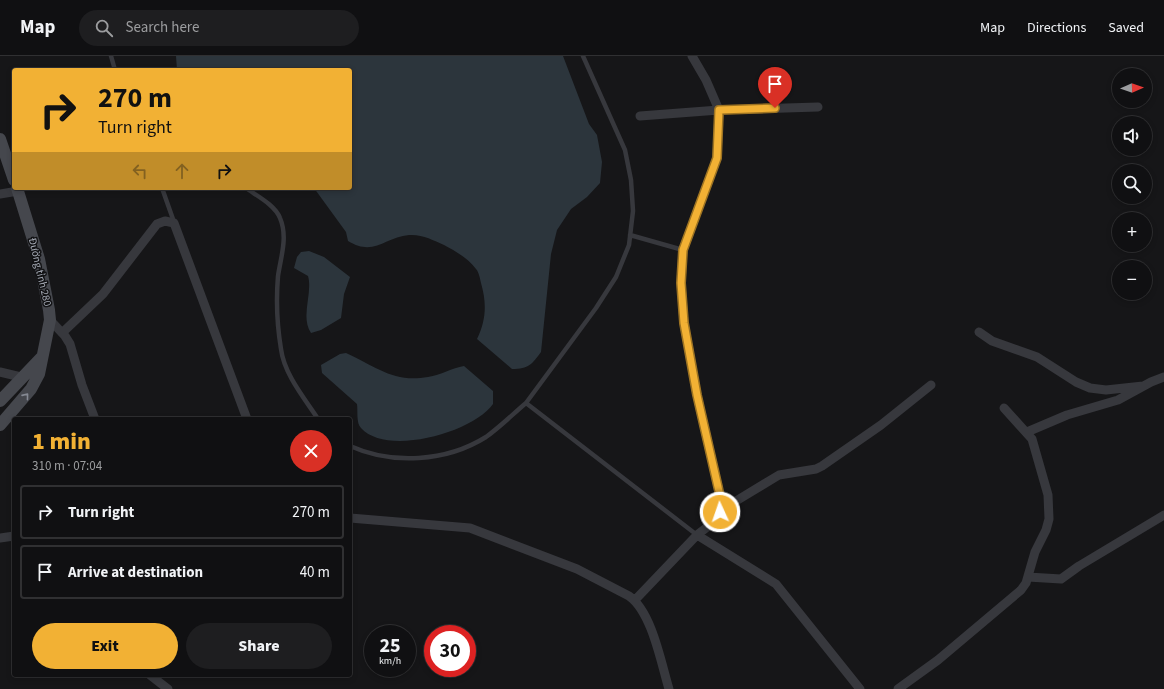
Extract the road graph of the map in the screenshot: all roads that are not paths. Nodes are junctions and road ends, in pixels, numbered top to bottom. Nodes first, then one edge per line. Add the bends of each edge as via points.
1 (111, 56) edge
2 (583, 56) edge
3 (692, 56) edge
4 (114, 68) edge
5 (818, 107) dead end
6 (719, 110) junction
7 (640, 116) dead end
8 (0, 139) edge
9 (12, 174) edge
10 (12, 188) edge
11 (17, 190) edge
12 (163, 190) edge
13 (249, 190) edge
14 (0, 194) edge
15 (174, 223) junction
16 (630, 235) junction
17 (683, 250) junction
18 (50, 320) junction
19 (978, 332) dead end
20 (62, 333) junction
21 (41, 358) junction
22 (0, 372) edge
23 (21, 377) junction
24 (1164, 377) edge
25 (931, 385) dead end
26 (1143, 386) junction
27 (0, 401) edge
28 (526, 403) junction
29 (1004, 408) dead end
30 (94, 417) edge
31 (246, 417) edge
32 (317, 417) edge
33 (0, 425) edge
34 (1027, 432) junction
35 (352, 447) edge
36 (720, 506) junction
37 (1164, 515) edge
38 (352, 518) edge
39 (697, 535) junction
40 (12, 536) edge
41 (0, 538) edge
42 (1028, 576) junction
43 (635, 600) junction
44 (153, 677) edge
45 (168, 689) edge
46 (668, 689) edge
47 (860, 689) edge
48 (898, 689) edge

1 - 4 lane
2 - 16 lane via 624,150 631,180 633,211
3 - 6 street
5 - 6 street
6 - 7 street
6 - 17 street via 717,158
8 - 9 main road, Đường tỉnh 280
10 - 14 street
11 - 18 main road, Đường tỉnh 280 via 39,259
12 - 15 lane
13 - 32 lane via 280,217 285,239 278,276 277,304 281,351 294,383
15 - 20 street via 165,221 157,224 103,294
15 - 31 street
16 - 17 lane
16 - 28 lane via 629,245 616,277
17 - 36 street via 681,283 684,323 697,395 721,500
18 - 20 street
18 - 21 main road, Đường tỉnh 280
19 - 26 street via 999,344 1037,357 1090,388 1106,390
20 - 30 street via 70,344
21 - 23 main road
33 -> 21 main road, Đường tỉnh 280 via 31,389 39,374
22 - 23 street
23 - 27 main road
24 - 26 street
25 - 36 street via 881,425 822,466 779,475 736,501
26 - 34 street via 1118,400 1067,415
28 - 35 lane via 486,437 435,457 394,458 366,453
28 - 39 lane
29 - 34 street
34 - 42 street via 1040,463 1048,495 1049,519
36 - 39 street via 715,521
37 - 42 street via 1061,579
38 - 43 street via 470,528 577,570
39 - 43 street
39 - 47 street via 776,584
40 - 41 street
42 - 48 street via 1021,590 938,660
43 - 46 street via 651,632
44 - 45 street

